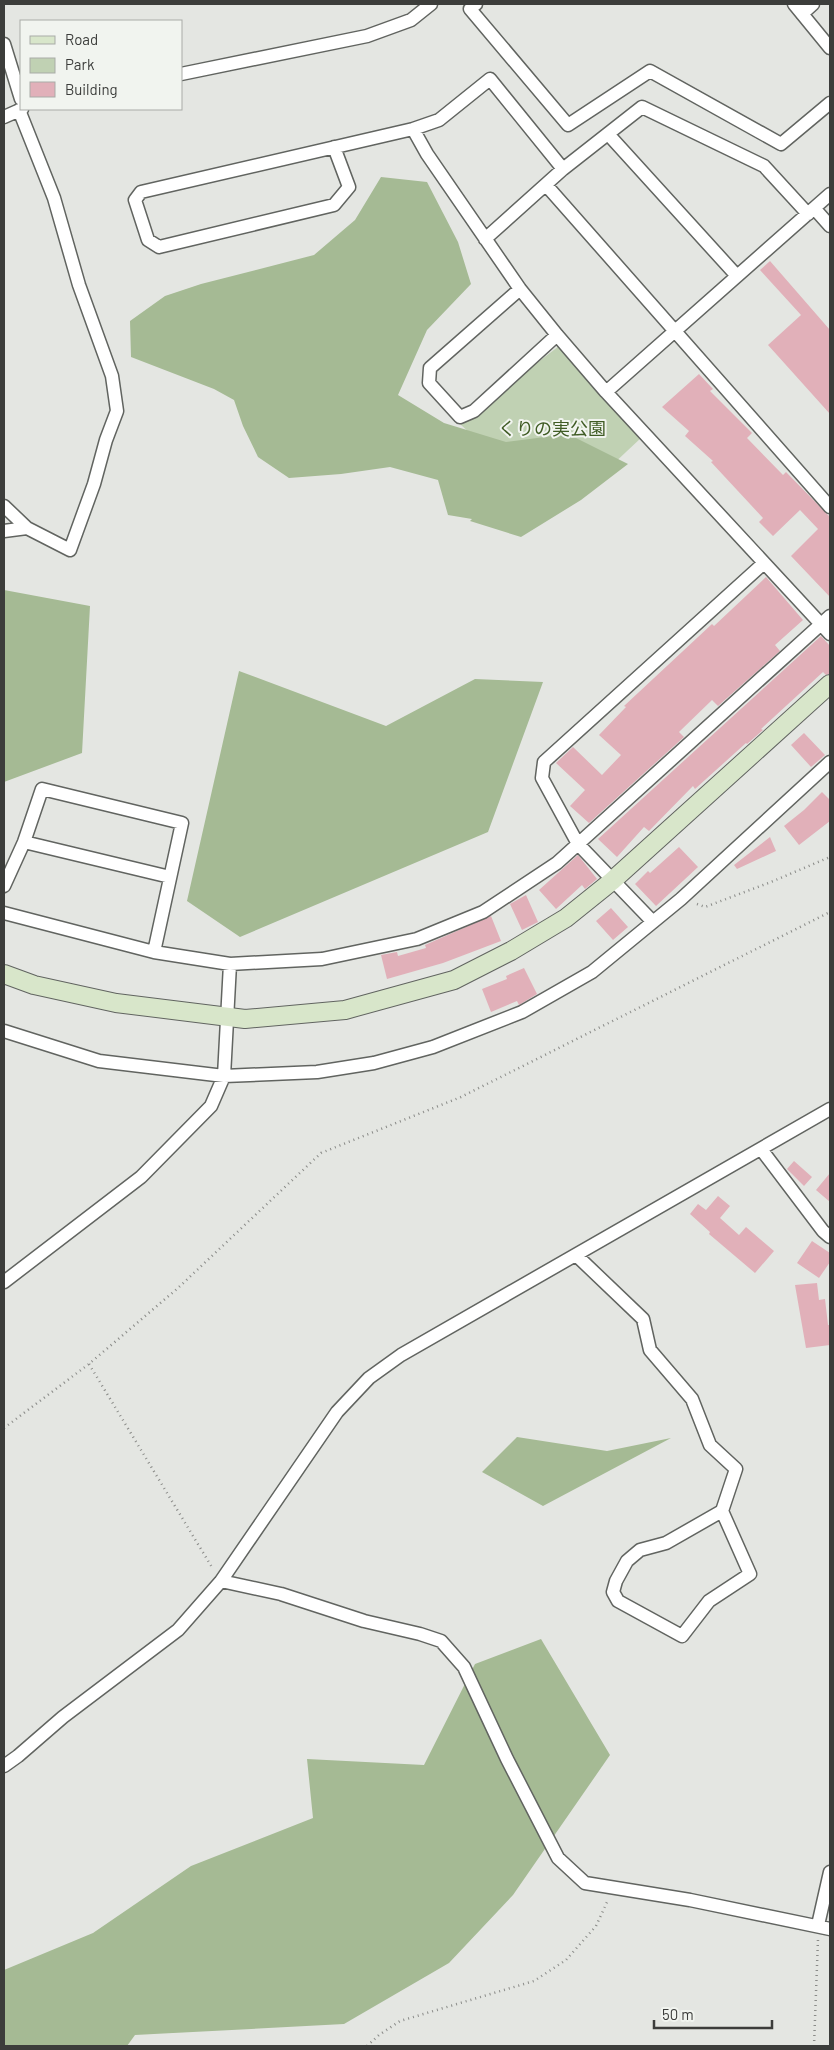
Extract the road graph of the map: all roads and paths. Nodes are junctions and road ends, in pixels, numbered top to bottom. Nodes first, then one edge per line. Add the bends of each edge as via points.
1 (431, 4) edge
2 (476, 4) edge
3 (813, 4) edge
4 (798, 9) edge
5 (4, 44) edge
6 (830, 48) edge
7 (182, 74) edge
8 (20, 102) edge
9 (830, 103) edge
10 (20, 107) edge
11 (22, 110) edge
12 (4, 117) edge
13 (413, 129) junction
14 (608, 134) junction
15 (334, 147) junction
16 (563, 169) junction
17 (546, 185) junction
18 (830, 194) edge
19 (811, 211) junction
20 (830, 226) edge
21 (485, 239) junction
22 (737, 276) junction
23 (520, 289) junction
24 (675, 331) junction
25 (558, 335) junction
26 (606, 392) junction
27 (4, 506) edge
28 (830, 507) edge
29 (27, 528) junction
30 (4, 531) edge
31 (764, 563) junction
32 (826, 621) edge
33 (830, 634) edge
34 (830, 684) edge
35 (830, 762) edge
36 (24, 842) junction
37 (578, 844) junction
38 (830, 857) edge
39 (170, 877) junction
40 (612, 881) junction
41 (4, 886) edge
42 (681, 899) junction
43 (830, 912) edge
44 (4, 913) edge
45 (654, 922) junction
46 (154, 952) junction
47 (230, 964) junction
48 (4, 974) edge
49 (227, 1017) junction
50 (4, 1031) edge
51 (224, 1076) junction
52 (830, 1109) edge
53 (761, 1149) junction
54 (830, 1237) edge
55 (576, 1255) junction
56 (4, 1282) edge
57 (89, 1364) junction
58 (4, 1428) edge
59 (722, 1511) junction
60 (221, 1581) junction
61 (4, 1766) edge
62 (830, 1872) edge
63 (612, 1888) junction
64 (824, 1927) edge
65 (367, 2046) edge
66 (814, 2046) edge

1 - 7 street via 411,20 367,36
2 - 9 street via 470,9 568,125 650,71 781,144
3 - 4 street
4 - 6 street
5 - 8 street
10 - 12 street
11 - 29 street via 112,376 117,411 70,550
13 - 15 street
13 - 16 street via 440,120 490,79
13 - 21 street
14 - 16 street
14 - 19 street via 642,107 764,166
14 - 22 street
15 - 15 street via 141,192 135,200 148,240 159,248 334,205 348,187
16 - 17 street
17 - 21 street
17 - 24 street
18 - 19 street
19 - 20 street
19 - 22 street
21 - 23 street
22 - 24 street
23 - 25 street
23 - 25 street via 430,368 429,382 460,417 474,412
24 - 26 street
24 - 28 street
25 - 26 street
26 - 31 street
27 - 29 street
29 - 30 street
31 - 32 street
31 - 37 street via 544,762 542,778
32 - 33 street
32 - 37 street
34 - 40 street
35 - 42 street
36 - 39 street
36 - 39 street via 42,789 182,823
36 - 41 street
37 - 40 street
37 - 47 street via 557,863 483,912 417,939 322,959
38 - 42 path via 705,907
39 - 46 street
40 - 45 street
40 - 49 street via 566,918 454,980 345,1010 245,1019
42 - 45 street
43 - 57 path via 461,1097 321,1153 178,1288
44 - 46 street
45 - 51 street via 592,972 522,1012 433,1047 374,1063 317,1072
46 - 47 street
47 - 49 street
48 - 49 street via 100,1000
49 - 51 street
50 - 51 street via 98,1061
51 - 56 street via 211,1106 141,1177
52 - 53 street
53 - 54 street
53 - 55 street
55 - 59 street via 643,1319 650,1350 692,1398 710,1445 736,1468
55 - 60 street via 401,1355 370,1378 337,1412
57 - 58 path
57 - 60 path
59 - 59 street via 750,1574 709,1601 682,1636 618,1601 613,1592 627,1561 640,1550 666,1543
60 - 61 street via 178,1630
60 - 63 street via 281,1594 364,1621 441,1641 464,1667 558,1858 584,1883
62 - 64 street
63 - 64 street
63 - 65 path via 596,1926 566,1960 534,1981 400,2021
64 - 66 path

